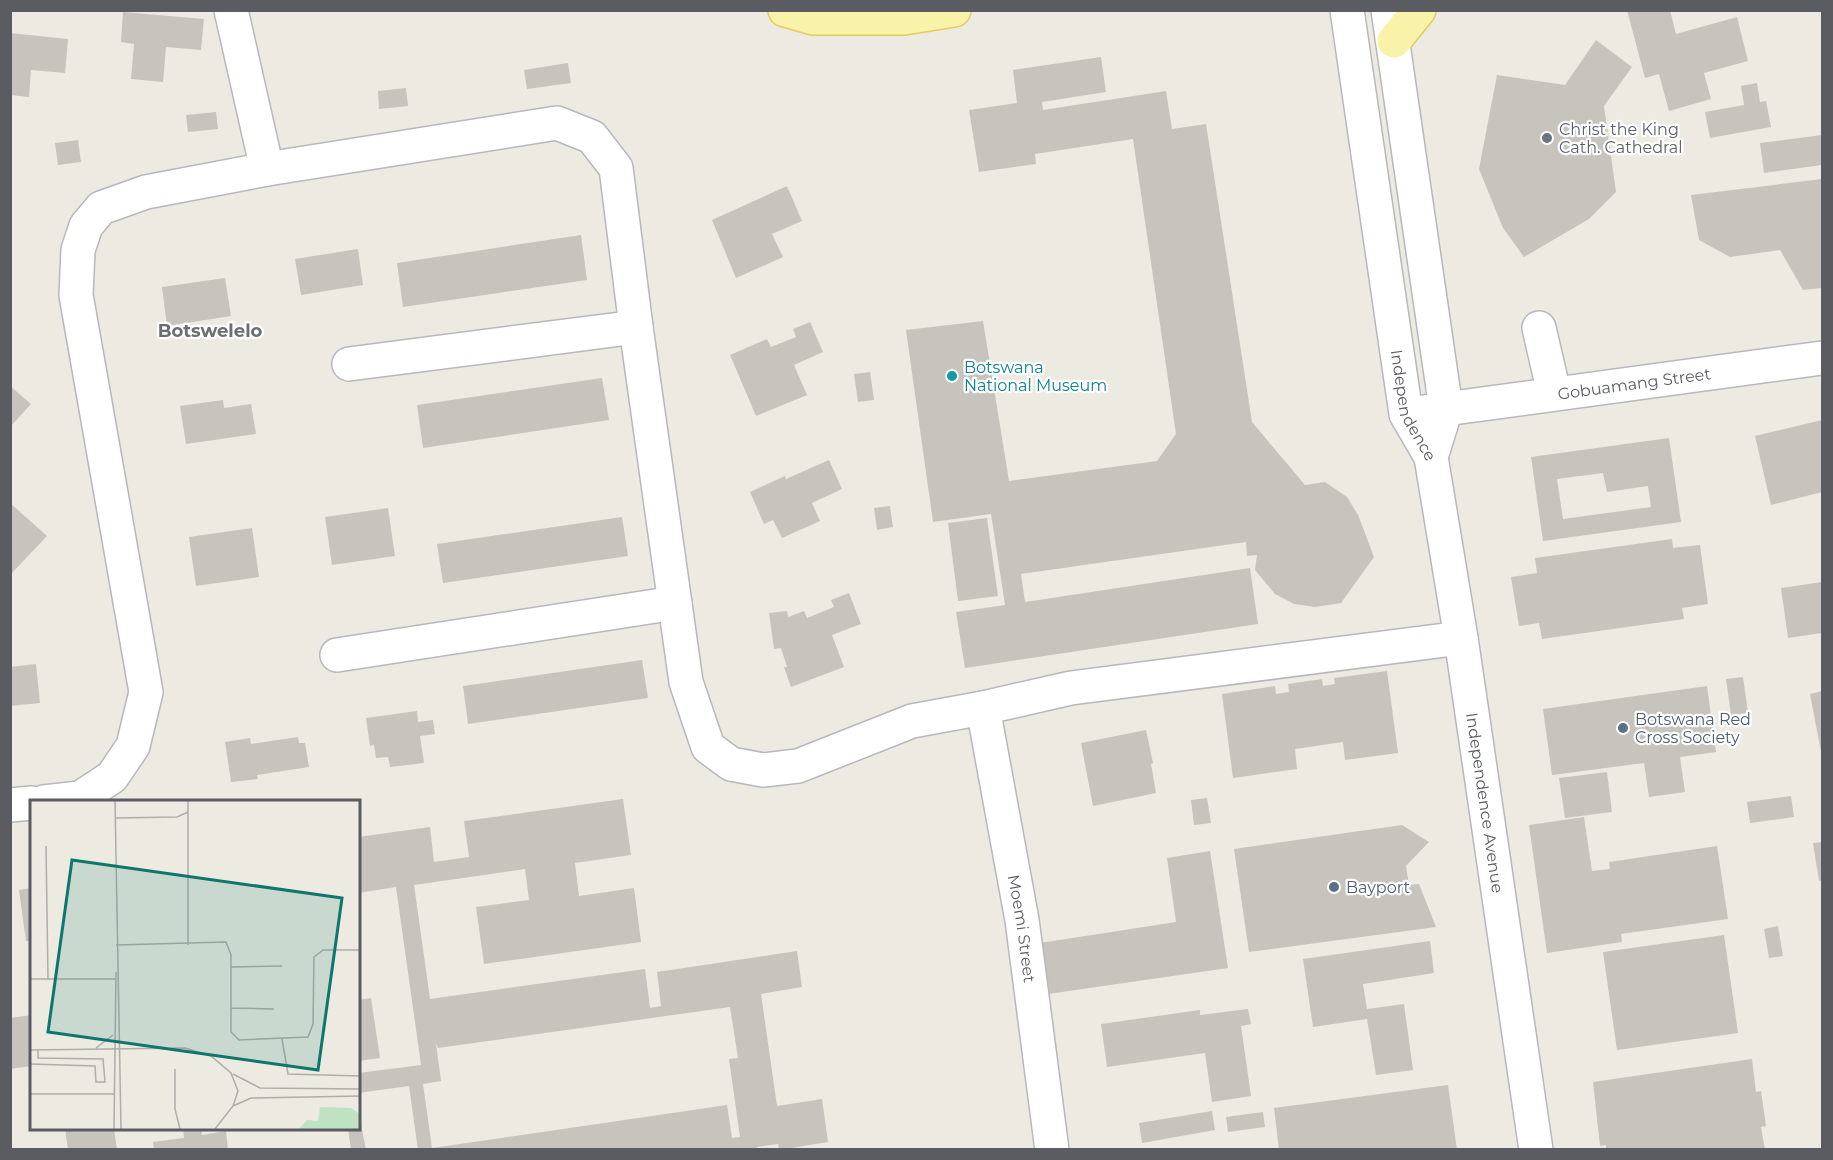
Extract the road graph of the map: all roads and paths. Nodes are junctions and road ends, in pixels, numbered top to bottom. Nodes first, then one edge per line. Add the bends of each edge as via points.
1 (231, 10) edge
2 (785, 10) edge
3 (954, 10) edge
4 (1347, 10) edge
5 (1419, 10) edge
6 (1391, 26) edge
7 (267, 169) junction
8 (636, 327) junction
9 (1539, 328) dead end
10 (1822, 358) edge
11 (349, 364) dead end
12 (1554, 393) junction
13 (1446, 409) junction
14 (1406, 414) junction
15 (1431, 457) junction
16 (675, 603) junction
17 (1461, 638) junction
18 (337, 655) dead end
19 (983, 708) junction
20 (56, 800) edge
21 (30, 803) edge
22 (10, 805) edge
23 (1052, 1149) edge
24 (1536, 1149) edge

1 - 7 street
2 - 3 main road via 813,18 904,18
4 - 14 street, Independence
5 - 6 main road
6 - 13 street, Independence
7 - 8 street via 557,123 592,137 616,168
7 - 20 street via 146,192 101,208 86,226 78,250 76,296 146,692 134,746 112,777 80,798
8 - 11 street
8 - 16 street
9 - 12 street
10 - 12 street, Gobuamang Street
12 - 13 street, Gobuamang Street
13 - 14 street, Gobuamang Street
13 - 15 street, Independence
14 - 15 street, Independence
15 - 17 street, Independence Avenue
16 - 18 street
16 - 19 street via 686,682 708,747 731,764 763,770 798,766 912,721
17 - 19 street via 1071,687
17 - 24 street, Independence Avenue
19 - 23 street, Moemi Street via 1022,920
21 - 22 street

